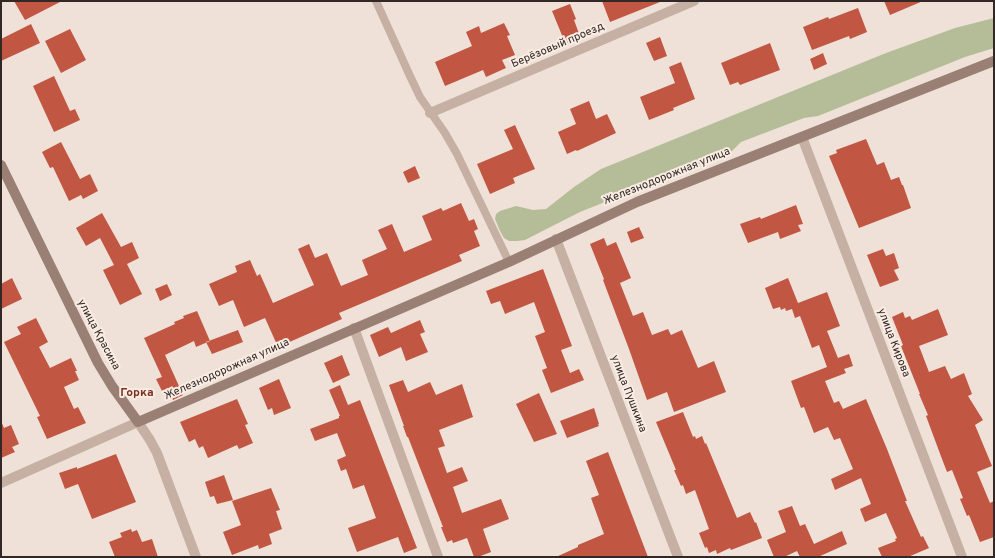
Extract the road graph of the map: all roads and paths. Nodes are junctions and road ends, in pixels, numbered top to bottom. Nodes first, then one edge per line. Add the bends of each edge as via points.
1 (376, 1) edge
2 (694, 1) edge
3 (994, 61) edge
4 (430, 113) junction
5 (802, 137) junction
6 (1, 165) edge
7 (556, 240) junction
8 (509, 262) junction
9 (354, 328) junction
10 (138, 422) junction
11 (1, 483) edge
12 (196, 557) edge
13 (438, 557) edge
14 (678, 557) edge
15 (962, 557) edge

1 - 4 lane
2 - 4 street, Берёзовый проезд
3 - 5 street, Железнодорожная улица
4 - 8 lane via 457,154
5 - 7 street, Железнодорожная улица via 637,202
5 - 15 street, улица Кирова
6 - 10 street, улица Красина via 98,362
7 - 8 street, Железнодорожная улица
7 - 14 street, улица Пушкина
8 - 9 street, Железнодорожная улица
9 - 10 street, Железнодорожная улица
9 - 13 street
10 - 11 street, Железнодорожная улица
10 - 12 street, улица Красина via 156,453

